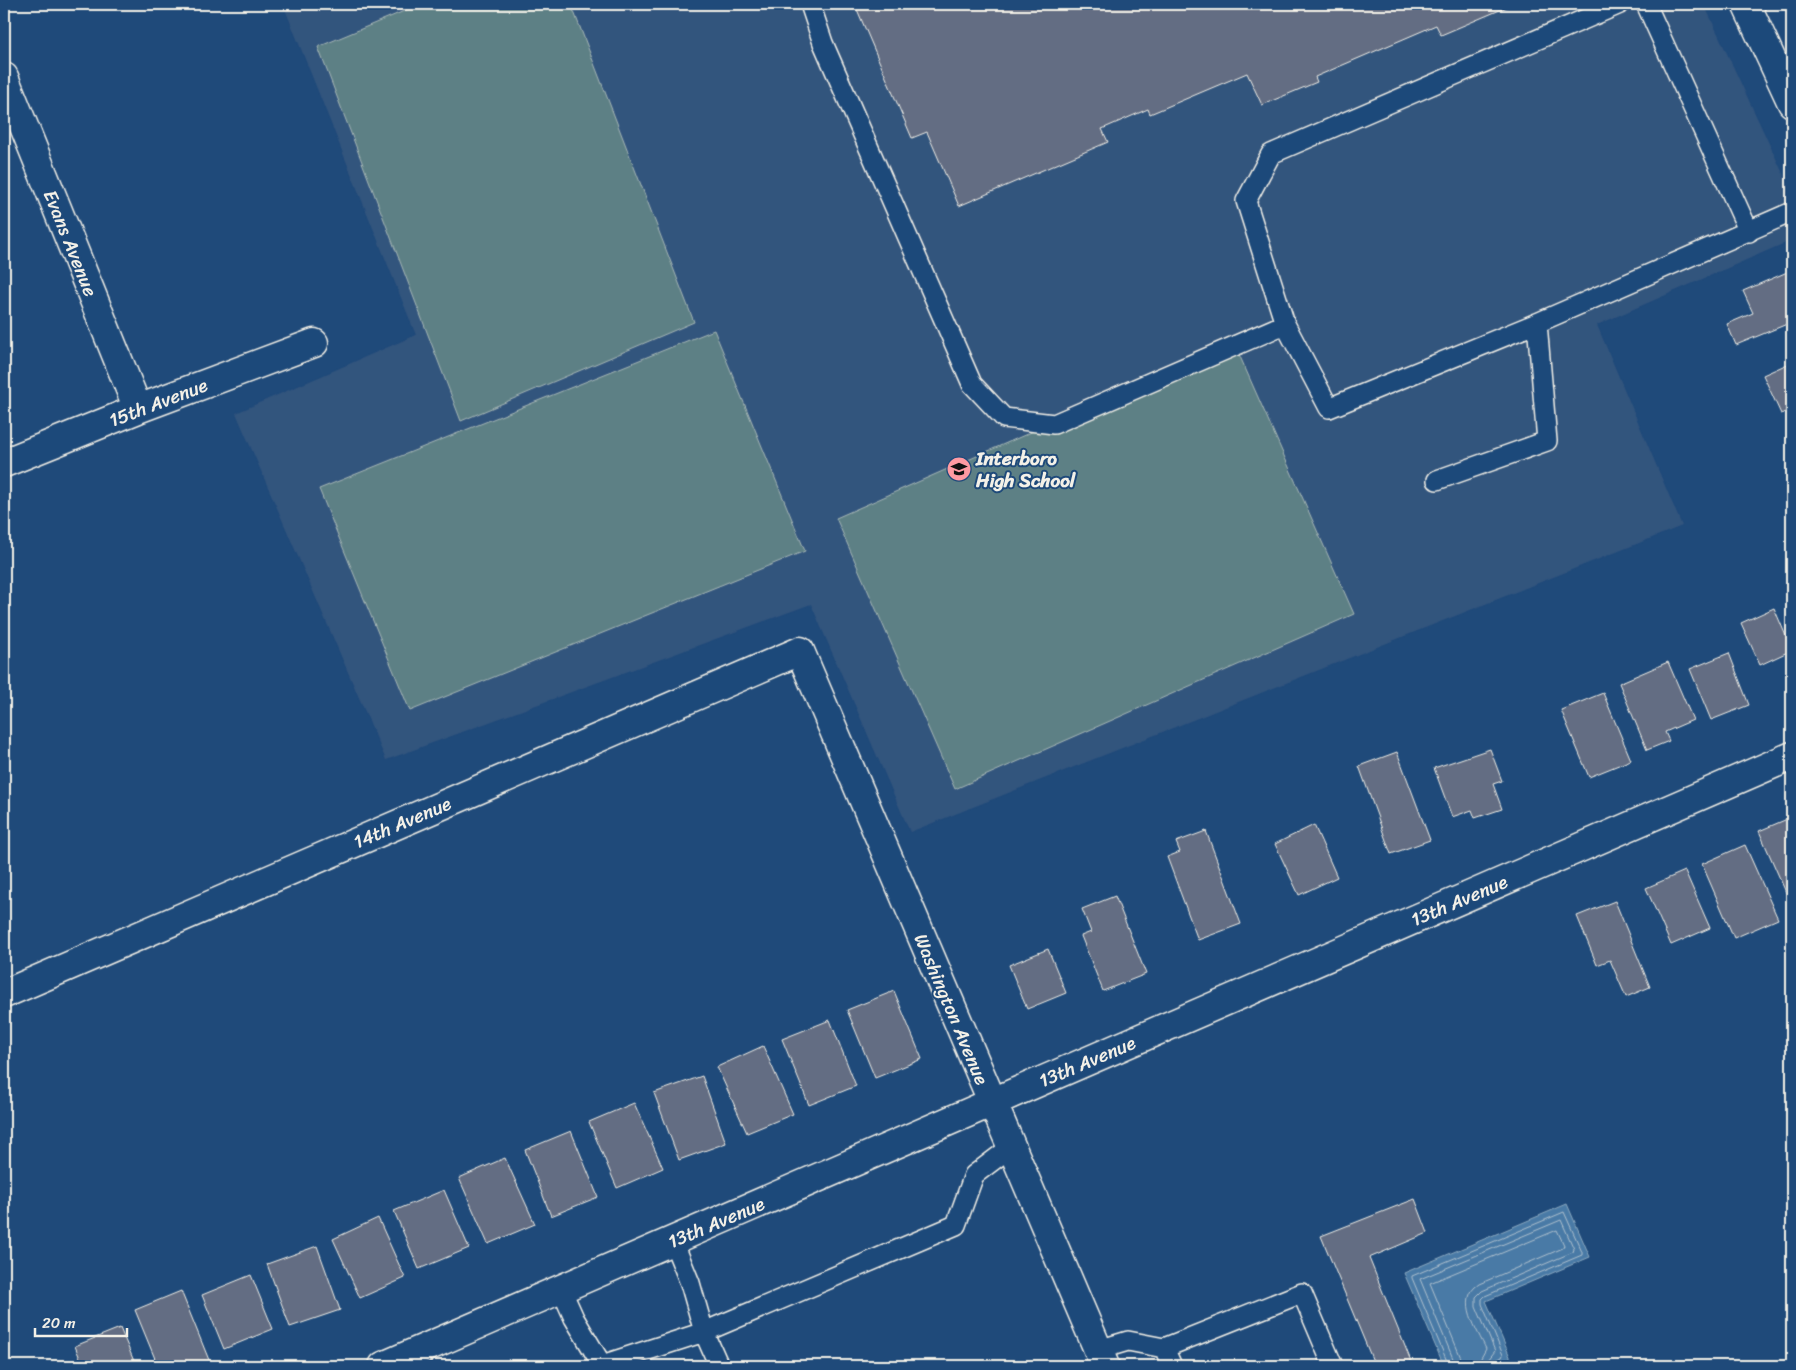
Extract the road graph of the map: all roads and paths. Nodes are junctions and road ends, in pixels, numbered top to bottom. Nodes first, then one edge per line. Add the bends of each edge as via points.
1 (810, 4) edge
2 (1619, 4) edge
3 (1646, 4) edge
4 (1746, 4) edge
5 (4, 77) edge
6 (1792, 103) edge
7 (1792, 212) edge
8 (1749, 232) junction
9 (1285, 324) junction
10 (1537, 324) junction
11 (314, 343) dead end
12 (138, 409) junction
13 (4, 463) edge
14 (1437, 480) dead end
15 (800, 651) joint
16 (1792, 756) edge
17 (4, 994) edge
18 (992, 1102) junction
19 (1011, 1147) junction
20 (673, 1240) junction
21 (561, 1289) junction
22 (704, 1332) junction
23 (1164, 1348) junction
24 (1101, 1358) edge
25 (383, 1366) edge
26 (720, 1366) edge
27 (1172, 1366) edge
28 (1333, 1366) edge

1 - 9 lane via 823,43 972,384 1004,418 1054,424
2 - 9 lane via 1271,154 1246,201
3 - 8 lane
4 - 6 street
5 - 12 street, Evans Avenue
7 - 8 lane
8 - 10 lane
9 - 10 lane via 1329,408
10 - 14 lane via 1547,441
11 - 12 street, 15th Avenue
12 - 13 street, 15th Avenue
15 - 17 street, 14th Avenue
15 - 18 street, Washington Avenue
16 - 18 street, 13th Avenue
18 - 19 street, Washington Avenue
18 - 20 street, 13th Avenue
19 - 22 lane via 974,1175 956,1225
19 - 24 street, Washington Avenue
20 - 21 street, 13th Avenue
20 - 22 lane
21 - 22 lane via 602,1365
21 - 25 street, 13th Avenue
22 - 26 lane
23 - 24 lane via 1128,1342
23 - 27 lane
23 - 28 lane via 1302,1293

